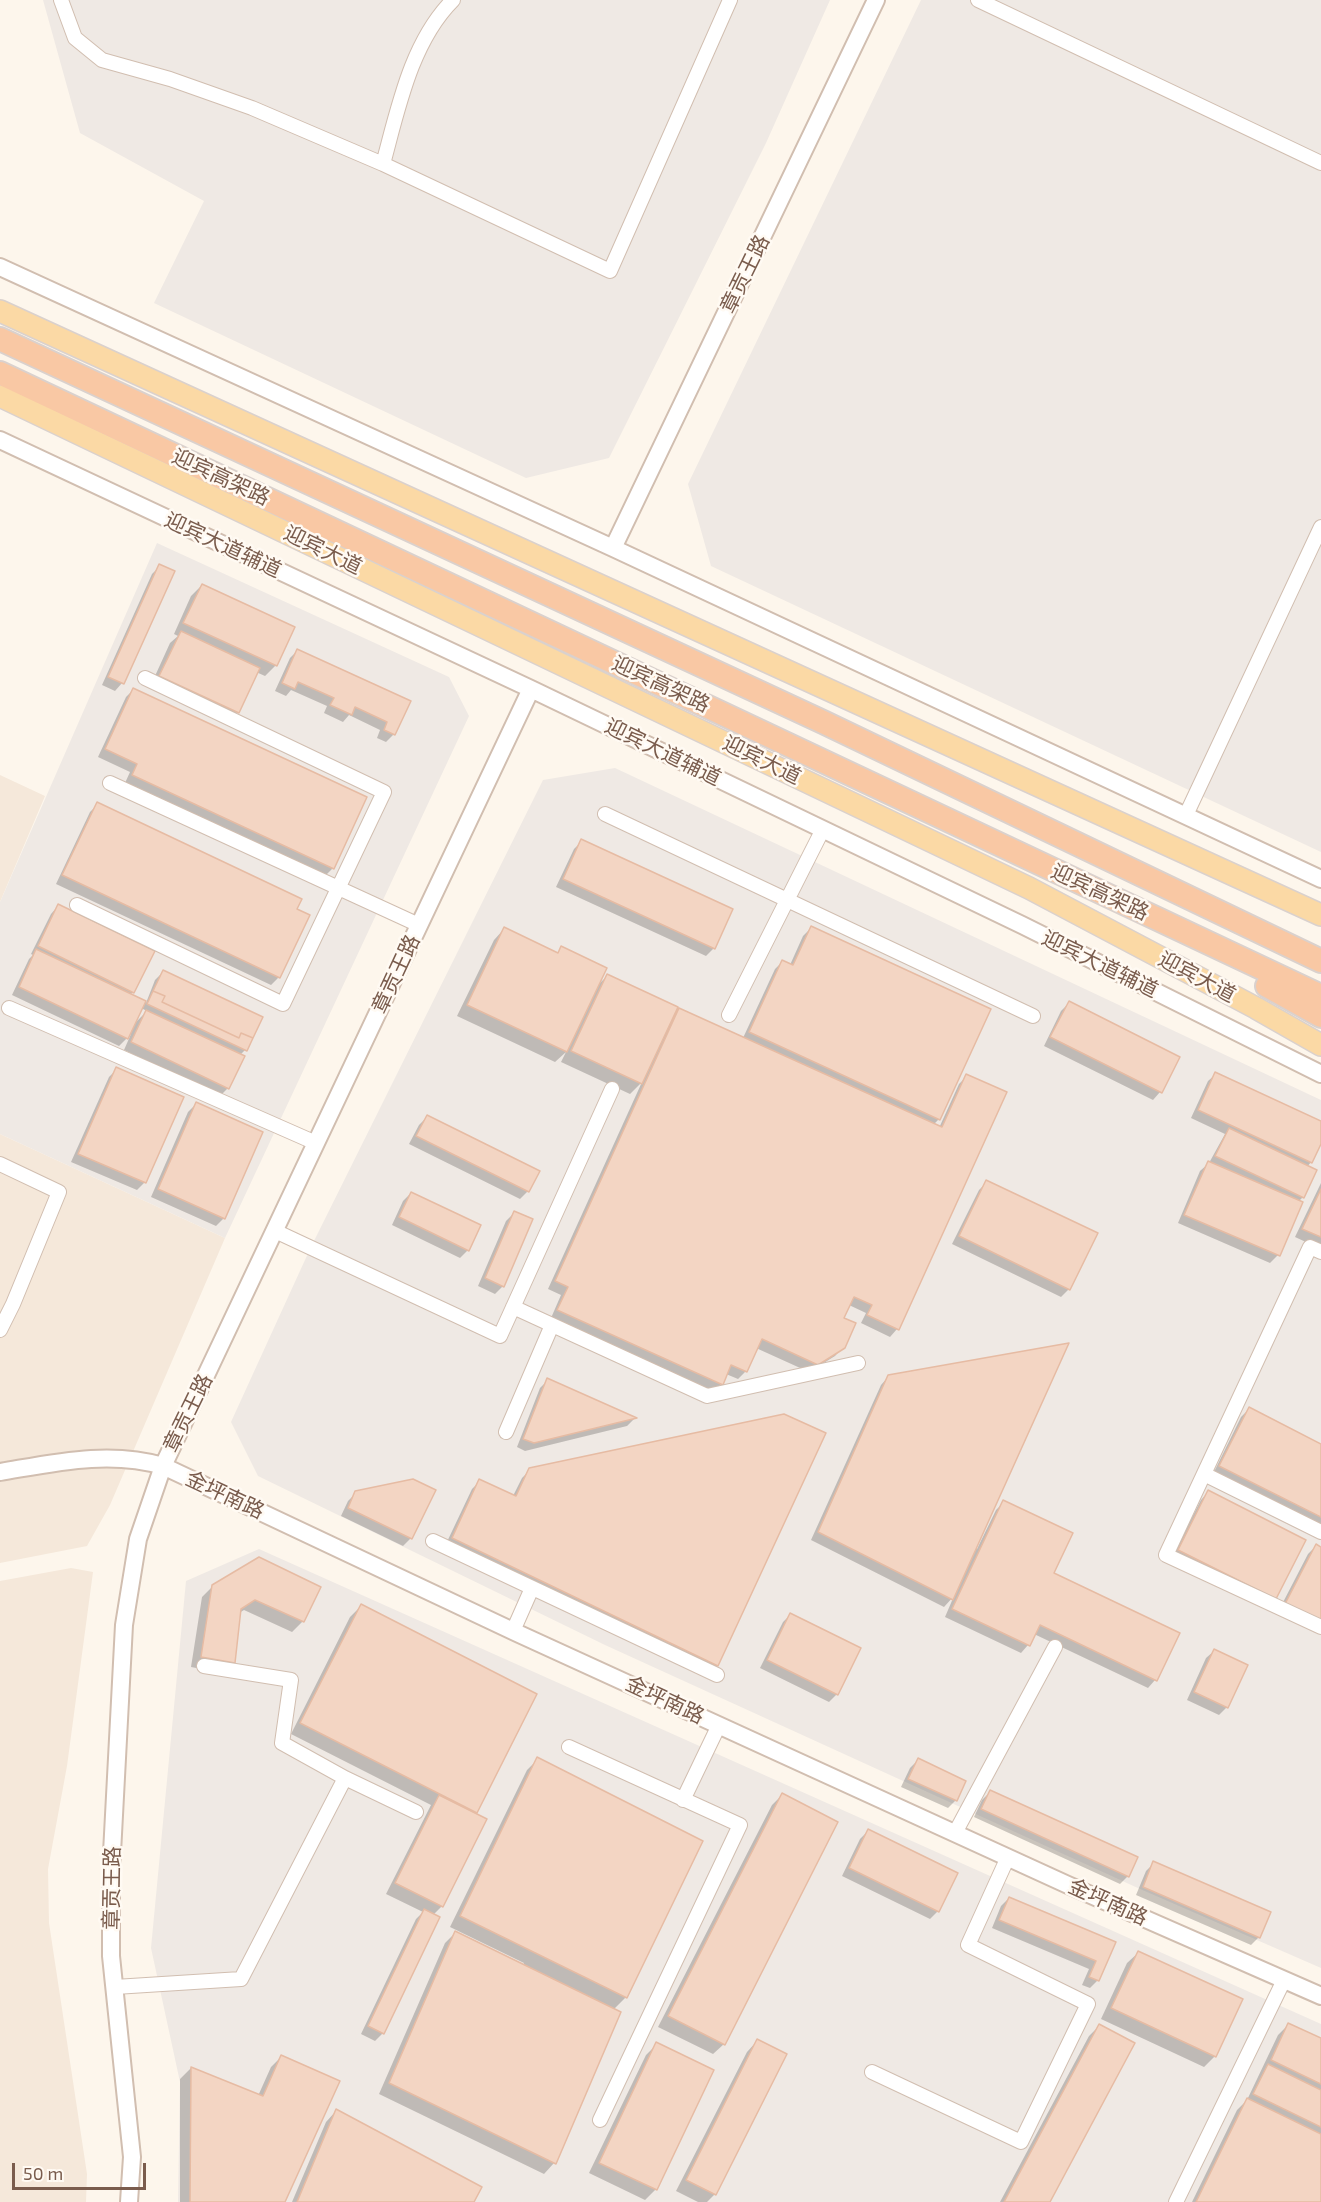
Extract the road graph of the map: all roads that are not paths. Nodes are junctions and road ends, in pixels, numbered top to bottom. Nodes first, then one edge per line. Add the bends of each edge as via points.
1 (61, 0) edge
2 (453, 0) edge
3 (730, 0) edge
4 (876, 0) edge
5 (978, 0) edge
6 (1321, 163) edge
7 (383, 164) junction
8 (0, 267) edge
9 (0, 311) edge
10 (0, 339) edge
11 (0, 373) edge
12 (0, 396) edge
13 (0, 440) edge
14 (1321, 527) edge
15 (613, 548) junction
16 (145, 678) dead end
17 (531, 689) junction
18 (110, 783) dead end
19 (605, 814) dead end
20 (1186, 815) junction
21 (823, 829) junction
22 (1062, 835) junction
23 (1049, 868) junction
24 (1321, 879) edge
25 (339, 888) junction
26 (787, 900) junction
27 (77, 906) dead end
28 (1321, 915) edge
29 (419, 925) junction
30 (1321, 945) edge
31 (1321, 961) edge
32 (1321, 996) edge
33 (9, 1008) dead end
34 (729, 1015) dead end
35 (1032, 1016) dead end
36 (1321, 1016) edge
37 (1321, 1045) edge
38 (1321, 1074) edge
39 (612, 1089) dead end
40 (316, 1143) junction
41 (0, 1164) edge
42 (275, 1231) junction
43 (1321, 1252) edge
44 (513, 1307) junction
45 (552, 1325) junction
46 (0, 1330) edge
47 (858, 1363) dead end
48 (506, 1432) dead end
49 (163, 1466) junction
50 (0, 1472) edge
51 (1204, 1474) junction
52 (1321, 1532) edge
53 (433, 1541) dead end
54 (532, 1588) junction
55 (1321, 1627) edge
56 (513, 1631) junction
57 (1055, 1647) dead end
58 (204, 1666) dead end
59 (717, 1675) dead end
60 (719, 1725) junction
61 (569, 1747) dead end
62 (345, 1778) junction
63 (683, 1800) junction
64 (416, 1812) dead end
65 (955, 1833) junction
66 (1008, 1857) junction
67 (1284, 1980) junction
68 (115, 1987) junction
69 (1321, 1996) edge
70 (872, 2072) dead end
71 (600, 2120) dead end
72 (129, 2202) edge
73 (1176, 2202) edge

1 - 7 street via 75,38 102,60 252,108
2 - 7 street via 441,12 415,59
3 - 7 street via 610,271
4 - 15 street, 章贡王路
5 - 6 street
8 - 15 street
9 - 28 main road
10 - 22 highway, 迎宾高架路
11 - 23 highway, 迎宾高架路
12 - 37 main road, 迎宾大道 via 1029,888
13 - 17 street, 迎宾大道辅道
14 - 20 street
15 - 20 street
16 - 25 street via 384,792
17 - 21 street, 迎宾大道辅道
17 - 29 street, 章贡王路
18 - 25 street
19 - 26 street
20 - 24 street
21 - 26 street
21 - 38 street, 迎宾大道辅道
22 - 30 highway
22 - 31 highway, 迎宾高架路
23 - 32 highway, 迎宾高架路
23 - 36 highway
25 - 27 street via 284,1004
25 - 29 street
26 - 34 street
26 - 35 street
29 - 40 street, 章贡王路
33 - 40 street
39 - 44 street
40 - 42 street, 章贡王路
41 - 46 street via 59,1192
42 - 44 street via 500,1336
42 - 49 street, 章贡王路
43 - 51 street via 1310,1247
44 - 45 street
45 - 47 street via 707,1396
45 - 48 street
49 - 50 street, 金坪南路 via 142,1460 82,1458
49 - 56 street, 金坪南路
49 - 68 street, 章贡王路 via 138,1539 124,1625 111,1872
51 - 52 street
51 - 55 street via 1166,1555
53 - 54 street
54 - 56 street
54 - 59 street
56 - 60 street, 金坪南路
57 - 65 street
58 - 62 street via 291,1680 282,1743
60 - 63 street
60 - 65 street, 金坪南路
61 - 63 street
62 - 64 street
62 - 68 street via 242,1979
63 - 71 street via 740,1825
65 - 66 street, 金坪南路
66 - 67 street, 金坪南路
66 - 70 street via 968,1945 1088,2004 1022,2142
67 - 69 street, 金坪南路
67 - 73 street
68 - 72 street, 章贡王路 via 132,2157

